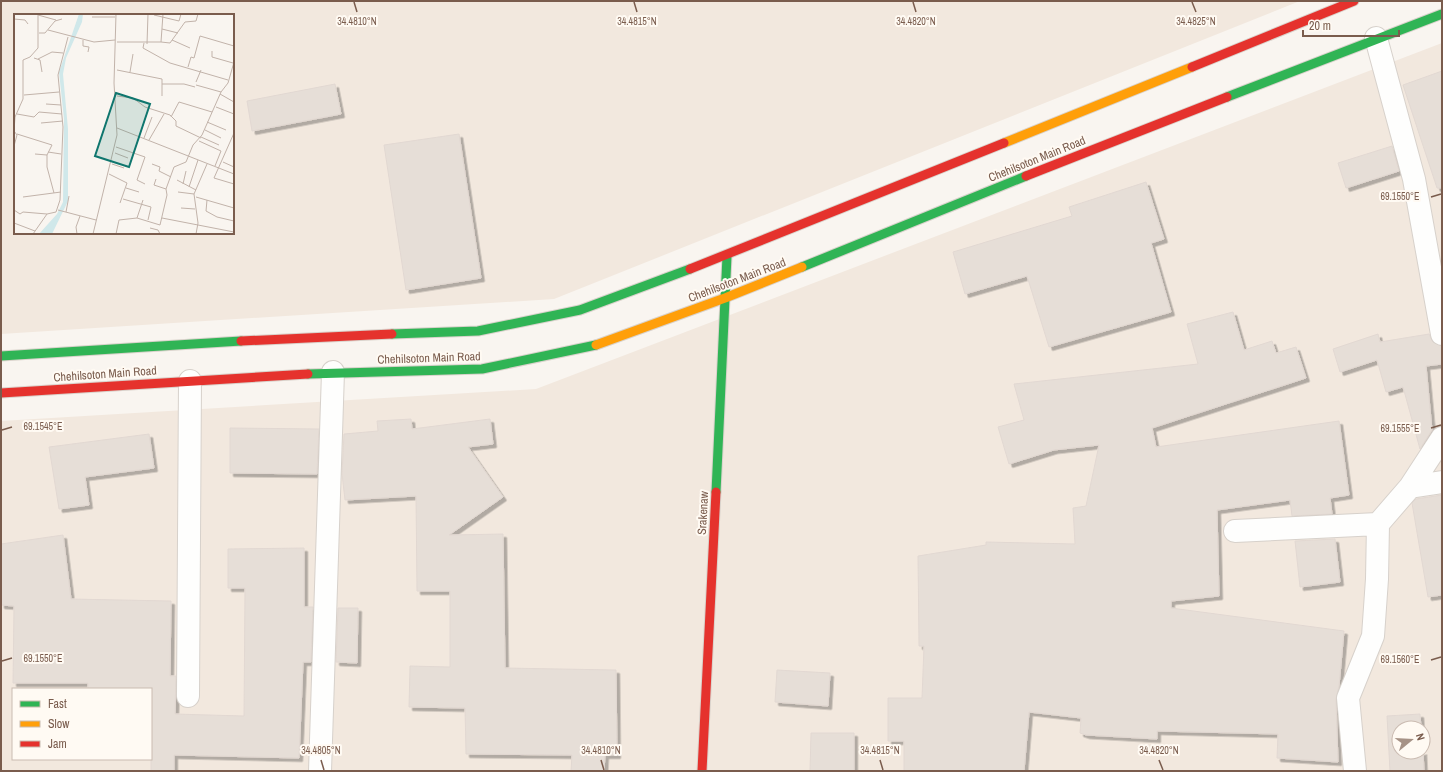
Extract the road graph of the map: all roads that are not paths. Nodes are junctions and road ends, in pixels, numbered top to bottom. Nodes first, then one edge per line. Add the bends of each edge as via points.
1 (1354, 1) edge
2 (1442, 14) edge
3 (1376, 38) junction
4 (727, 256) junction
5 (725, 298) junction
6 (1442, 334) edge
7 (1, 356) edge
8 (333, 372) junction
9 (190, 381) junction
10 (1, 393) edge
11 (1442, 438) edge
12 (1442, 482) edge
13 (1410, 487) junction
14 (1378, 524) junction
15 (1235, 531) dead end
16 (188, 696) dead end
17 (320, 771) edge
18 (702, 771) edge
19 (1355, 771) edge

1 - 4 main road, Chehilsoton Main Road
2 - 3 main road, Chehilsoton Main Road
3 - 5 main road, Chehilsoton Main Road via 1112,141
3 - 6 street via 1414,179
4 - 5 main road, Srakenaw
4 - 7 main road, Chehilsoton Main Road via 580,310 478,331 206,342
5 - 8 main road, Chehilsoton Main Road via 590,347 482,369
5 - 18 main road, Srakenaw
8 - 9 main road, Chehilsoton Main Road
8 - 17 street
9 - 10 main road, Chehilsoton Main Road
9 - 16 street
11 - 13 street
12 - 13 street
13 - 14 street
14 - 15 street
14 - 19 street via 1373,636 1348,698

